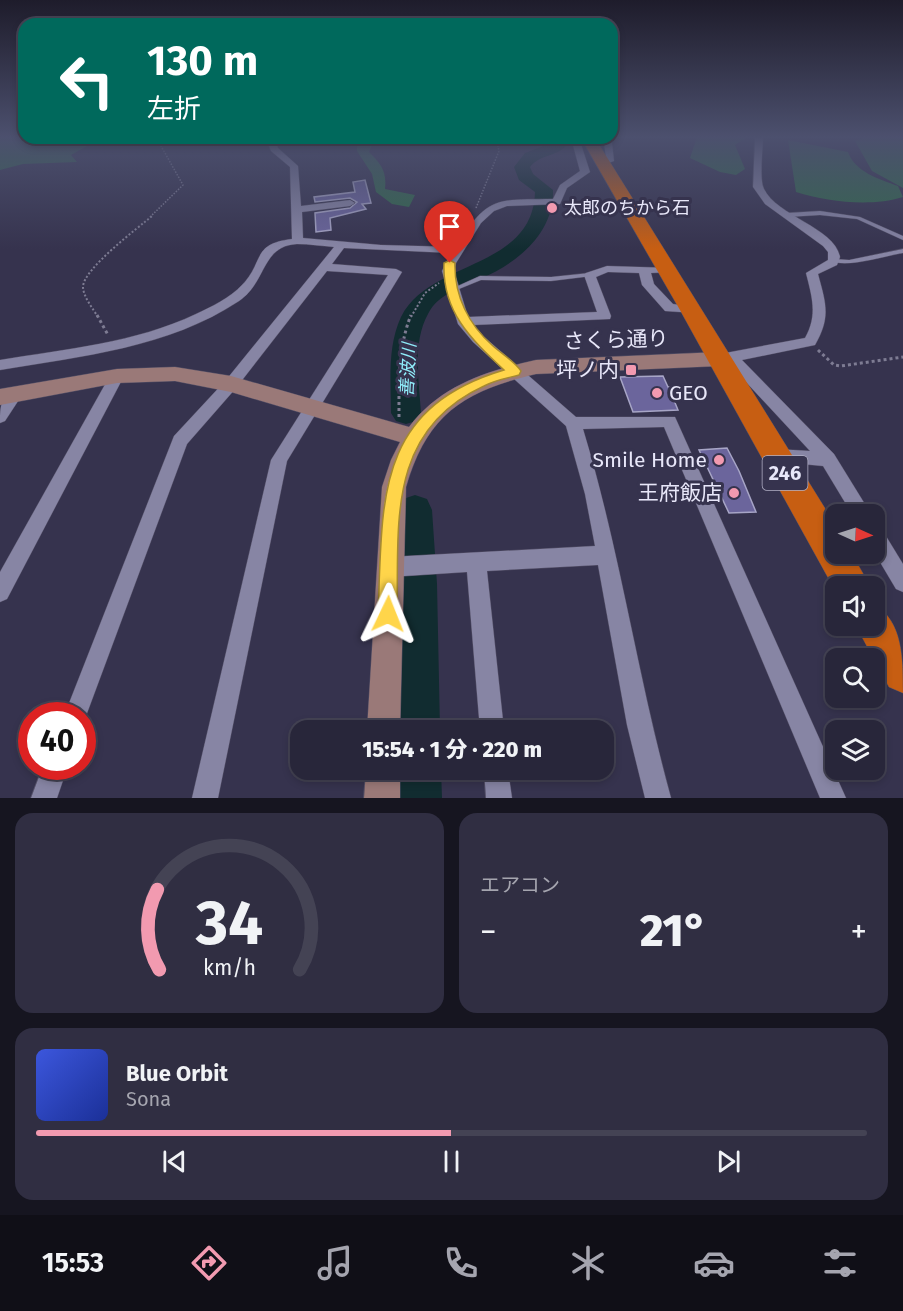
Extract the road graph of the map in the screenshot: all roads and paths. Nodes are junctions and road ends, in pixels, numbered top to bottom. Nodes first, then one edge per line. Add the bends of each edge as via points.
1 (177, 174) edge
2 (295, 174) edge
3 (489, 174) edge
4 (582, 174) edge
5 (610, 174) edge
6 (758, 174) edge
7 (350, 203) dead end
8 (297, 210) junction
9 (787, 215) junction
10 (477, 221) junction
11 (903, 238) edge
12 (298, 241) junction
13 (342, 244) junction
14 (458, 250) junction
15 (903, 251) edge
16 (834, 261) junction
17 (326, 267) junction
18 (644, 270) junction
19 (668, 270) junction
20 (590, 275) junction
21 (450, 284) junction
22 (691, 310) junction
23 (463, 321) junction
24 (810, 342) junction
25 (113, 344) junction
26 (903, 357) edge
27 (729, 361) junction
28 (0, 365) edge
29 (514, 371) junction
30 (117, 376) junction
31 (231, 384) junction
32 (8, 396) edge
33 (312, 407) junction
34 (0, 417) edge
35 (573, 423) junction
36 (406, 429) junction
37 (776, 456) junction
38 (828, 459) junction
39 (856, 504) edge
40 (885, 552) edge
41 (607, 555) junction
42 (476, 563) junction
43 (389, 567) junction
44 (846, 576) edge
45 (903, 582) edge
46 (0, 592) edge
47 (881, 636) edge
48 (903, 673) edge
49 (80, 702) edge
50 (384, 720) edge
51 (491, 720) edge
52 (51, 780) edge
53 (383, 780) edge
54 (497, 780) edge
55 (44, 798) edge
56 (205, 798) edge
57 (382, 798) edge
58 (499, 798) edge
59 (658, 798) edge
60 (833, 798) edge

1 - 25 path via 183,184 172,198 84,280 83,290
2 - 8 street
3 - 10 path via 474,216
4 - 10 street via 563,187 557,202 498,206
5 - 19 highway, 246
6 - 9 street via 758,187 768,202
7 - 8 street
8 - 12 street
9 - 11 lane via 820,213 858,218
9 - 16 street via 827,244 834,251
10 - 14 street
12 - 13 street
12 - 25 street via 269,248 250,284 225,304 163,334
13 - 14 street
13 - 17 street
14 - 21 street via 450,263
15 - 16 lane via 849,262
16 - 24 street via 812,273 821,308
17 - 31 street
17 - 33 street via 396,272
18 - 19 street
18 - 20 street via 607,269
18 - 22 street via 648,285 669,308
19 - 22 highway, 246
20 - 21 lane via 480,278
20 - 23 street via 605,316
21 - 23 street
21 - 36 path via 433,286 411,314 400,362
22 - 27 highway, 246
23 - 29 street
24 - 26 path via 834,365
24 - 27 street
25 - 28 street
27 - 29 street, さくら通り
27 - 37 highway, 246
27 - 38 street
29 - 35 street
29 - 36 street, さくら通り via 488,378 461,392 431,416
30 - 31 street via 176,374
30 - 32 street
30 - 46 street
31 - 33 street
31 - 49 street via 180,441
32 - 34 street
33 - 36 street
33 - 56 street via 279,460
35 - 41 street
35 - 60 street via 669,421
36 - 43 street, さくら通り via 394,487
37 - 38 street
37 - 44 highway, 246
38 - 39 street
40 - 45 street
41 - 42 street
41 - 59 street via 639,725
42 - 43 street
42 - 51 street
43 - 50 street, さくら通り
47 - 48 highway
52 - 55 street
53 - 57 street
54 - 58 street

